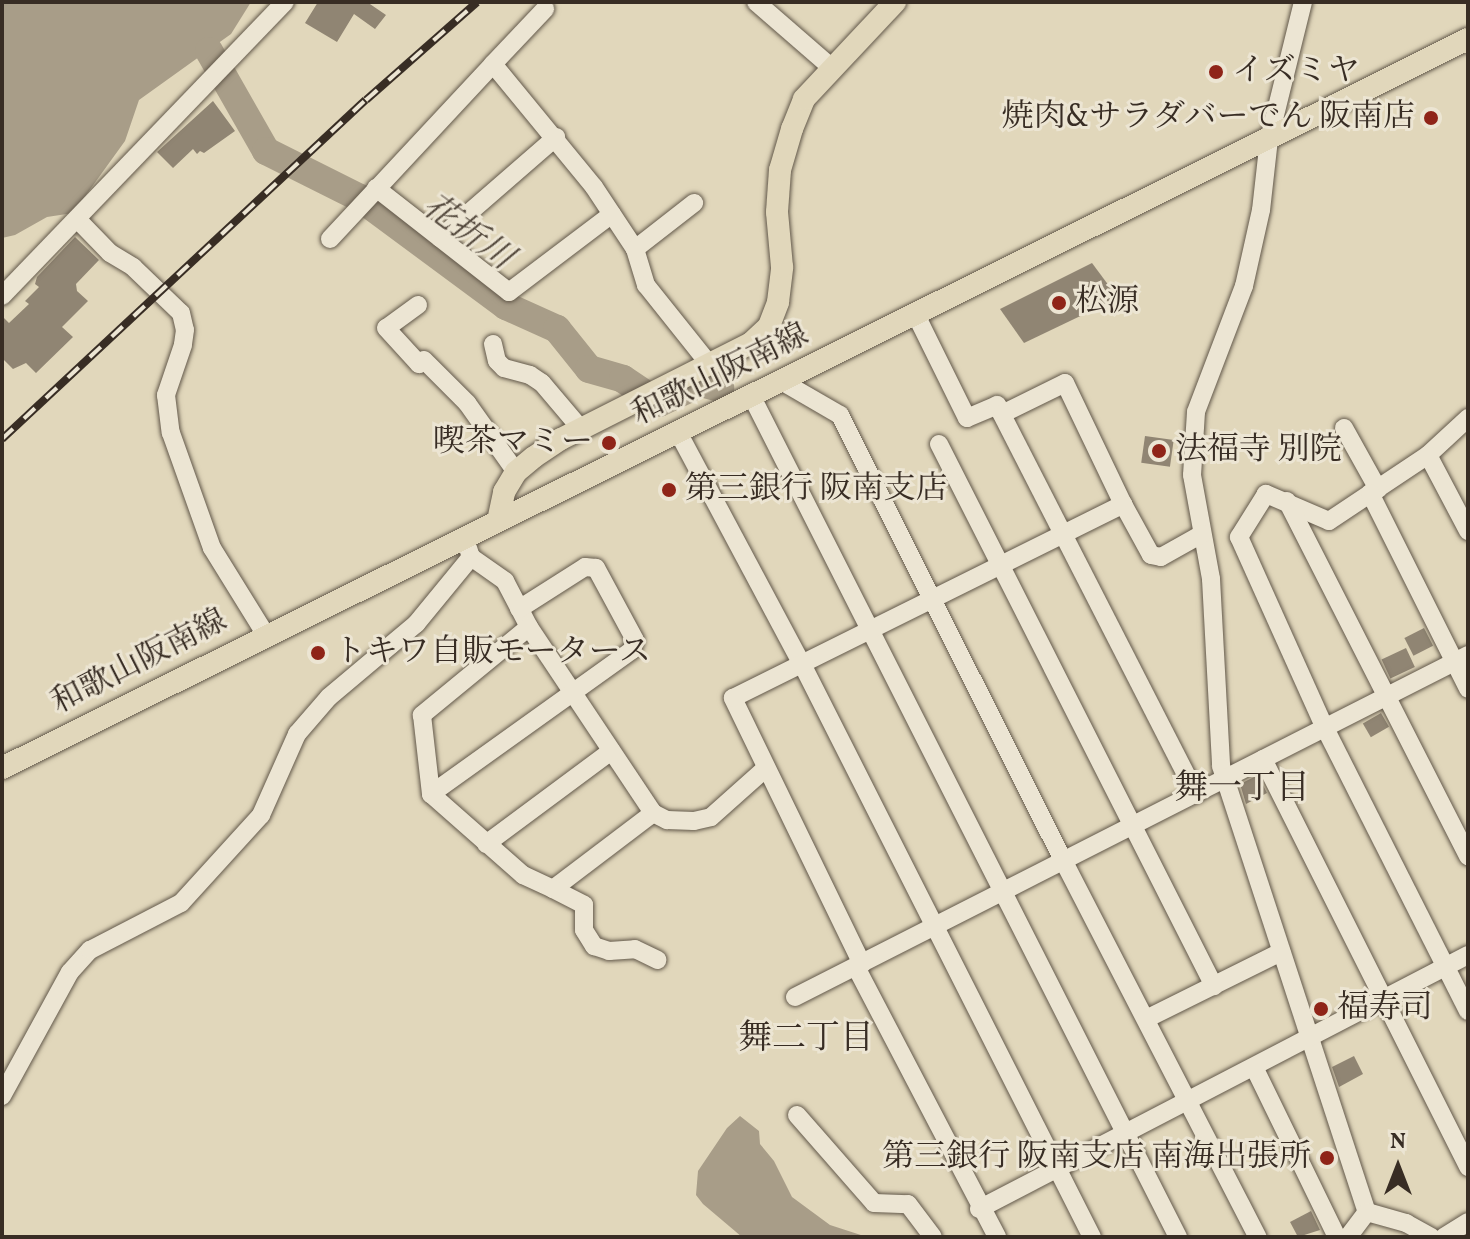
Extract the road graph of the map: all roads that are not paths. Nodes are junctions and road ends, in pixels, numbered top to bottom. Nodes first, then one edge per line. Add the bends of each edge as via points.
1 (285, 2) edge
2 (756, 2) edge
3 (895, 2) edge
4 (1303, 2) edge
5 (545, 9) dead end
6 (1468, 39) edge
7 (493, 64) junction
8 (832, 68) junction
9 (556, 137) junction
10 (1269, 139) junction
11 (376, 188) junction
12 (694, 203) dead end
13 (612, 214) junction
14 (78, 220) junction
15 (440, 238) junction
16 (330, 239) dead end
17 (635, 249) junction
18 (2, 296) edge
19 (418, 305) dead end
20 (916, 315) junction
21 (493, 344) dead end
22 (709, 364) junction
23 (783, 382) junction
24 (752, 397) junction
25 (1002, 414) junction
26 (1468, 418) edge
27 (1344, 428) dead end
28 (581, 429) junction
29 (679, 434) junction
30 (939, 444) dead end
31 (1428, 455) junction
32 (516, 472) junction
33 (1374, 491) junction
34 (1287, 501) junction
35 (1123, 504) junction
36 (498, 521) junction
37 (1468, 531) edge
38 (1065, 533) junction
39 (1202, 534) junction
40 (467, 548) junction
41 (1001, 565) junction
42 (931, 600) junction
43 (519, 609) junction
44 (529, 627) junction
45 (871, 630) junction
46 (266, 635) junction
47 (1461, 659) edge
48 (802, 664) junction
49 (1468, 689) edge
50 (572, 692) junction
51 (1388, 696) junction
52 (1325, 728) junction
53 (611, 751) junction
54 (1263, 759) junction
55 (2, 768) edge
56 (766, 768) junction
57 (1224, 779) junction
58 (431, 794) junction
59 (1196, 794) junction
60 (653, 813) junction
61 (1133, 825) junction
62 (486, 844) junction
63 (1468, 857) edge
64 (1063, 860) junction
65 (553, 889) junction
66 (1002, 892) junction
67 (933, 928) junction
68 (1281, 952) junction
69 (1468, 955) edge
70 (658, 960) dead end
71 (859, 965) junction
72 (1445, 967) junction
73 (1214, 986) junction
74 (795, 997) dead end
75 (1384, 999) junction
76 (1468, 1011) edge
77 (1146, 1019) junction
78 (1309, 1035) junction
79 (1254, 1067) junction
80 (2, 1096) edge
81 (1188, 1100) junction
82 (797, 1115) dead end
83 (1124, 1134) junction
84 (1468, 1167) edge
85 (1057, 1169) junction
86 (979, 1209) junction
87 (1367, 1212) junction
88 (1468, 1222) edge
89 (933, 1237) edge
90 (997, 1237) edge
91 (1092, 1237) edge
92 (1178, 1237) edge
93 (1258, 1237) edge
94 (1337, 1237) edge
95 (1348, 1237) edge
96 (1431, 1237) edge
97 (1444, 1237) edge

1 - 14 street
2 - 8 street
3 - 8 main road
4 - 10 street
5 - 7 street
6 - 10 main road, 和歌山阪南線
7 - 9 street
7 - 11 street
8 - 22 main road via 804,99 780,170 782,267 769,326 751,343
9 - 13 street
9 - 15 street
10 - 20 main road, 和歌山阪南線
10 - 39 street via 1261,210 1244,286 1196,412 1192,475
11 - 15 street
11 - 16 street
12 - 17 street
13 - 15 street via 509,292
13 - 17 street
14 - 18 street
14 - 46 street via 181,313 183,345 166,395 171,433 212,548
17 - 22 street via 646,285
19 - 32 street via 386,328 467,403
20 - 23 main road, 和歌山阪南線
20 - 25 street via 967,418 997,405
21 - 28 street via 504,368 542,383
22 - 28 main road
23 - 24 main road, 和歌山阪南線
23 - 42 street via 840,415
24 - 29 main road, 和歌山阪南線
24 - 45 street
25 - 35 street via 1065,383
25 - 38 street
26 - 31 street
27 - 33 street
28 - 32 main road
29 - 36 main road, 和歌山阪南線
29 - 48 street
30 - 41 street
31 - 33 street
31 - 37 street
32 - 36 main road via 504,492
33 - 34 street via 1329,521
33 - 47 street
34 - 51 street
34 - 52 street via 1266,494 1239,537
35 - 38 street
35 - 39 street via 1151,555 1161,557
36 - 40 main road, 和歌山阪南線
38 - 41 street
38 - 59 street
39 - 57 street via 1211,579
40 - 43 street via 505,581
40 - 46 main road, 和歌山阪南線
40 - 80 street via 416,624 329,697 297,734 261,815 181,903 115,934 70,972
41 - 42 street
41 - 61 street
42 - 45 street
42 - 64 street
43 - 44 street
43 - 50 street via 585,567 596,568 635,640 632,650
44 - 50 street
44 - 58 street via 422,715
45 - 48 street
45 - 66 street
46 - 55 main road, 和歌山阪南線
47 - 49 street
47 - 51 street
48 - 56 street via 733,698
48 - 67 street
50 - 53 street
50 - 58 street
51 - 52 street
51 - 63 street
52 - 54 street
52 - 72 street
53 - 60 street
53 - 62 street
54 - 57 street
54 - 75 street
56 - 60 street via 711,817 667,820
56 - 71 street
57 - 59 street
57 - 68 street
58 - 62 street
59 - 61 street
60 - 65 street
61 - 64 street
61 - 73 street
62 - 65 street via 523,875
64 - 66 street
64 - 77 street
65 - 70 street via 584,905 584,930 594,946 635,949
66 - 67 street
66 - 83 street
67 - 71 street
67 - 85 street
68 - 73 street
68 - 78 street
69 - 72 street
71 - 74 street
71 - 86 street
72 - 75 street
72 - 76 street
73 - 77 street
75 - 78 street
75 - 84 street
77 - 81 street
78 - 79 street
78 - 87 street
79 - 81 street
79 - 94 street
81 - 83 street
81 - 93 street
82 - 89 street via 874,1203 908,1204
83 - 85 street
83 - 92 street
85 - 86 street
85 - 91 street
86 - 90 street
87 - 95 street
87 - 96 street
88 - 97 street

